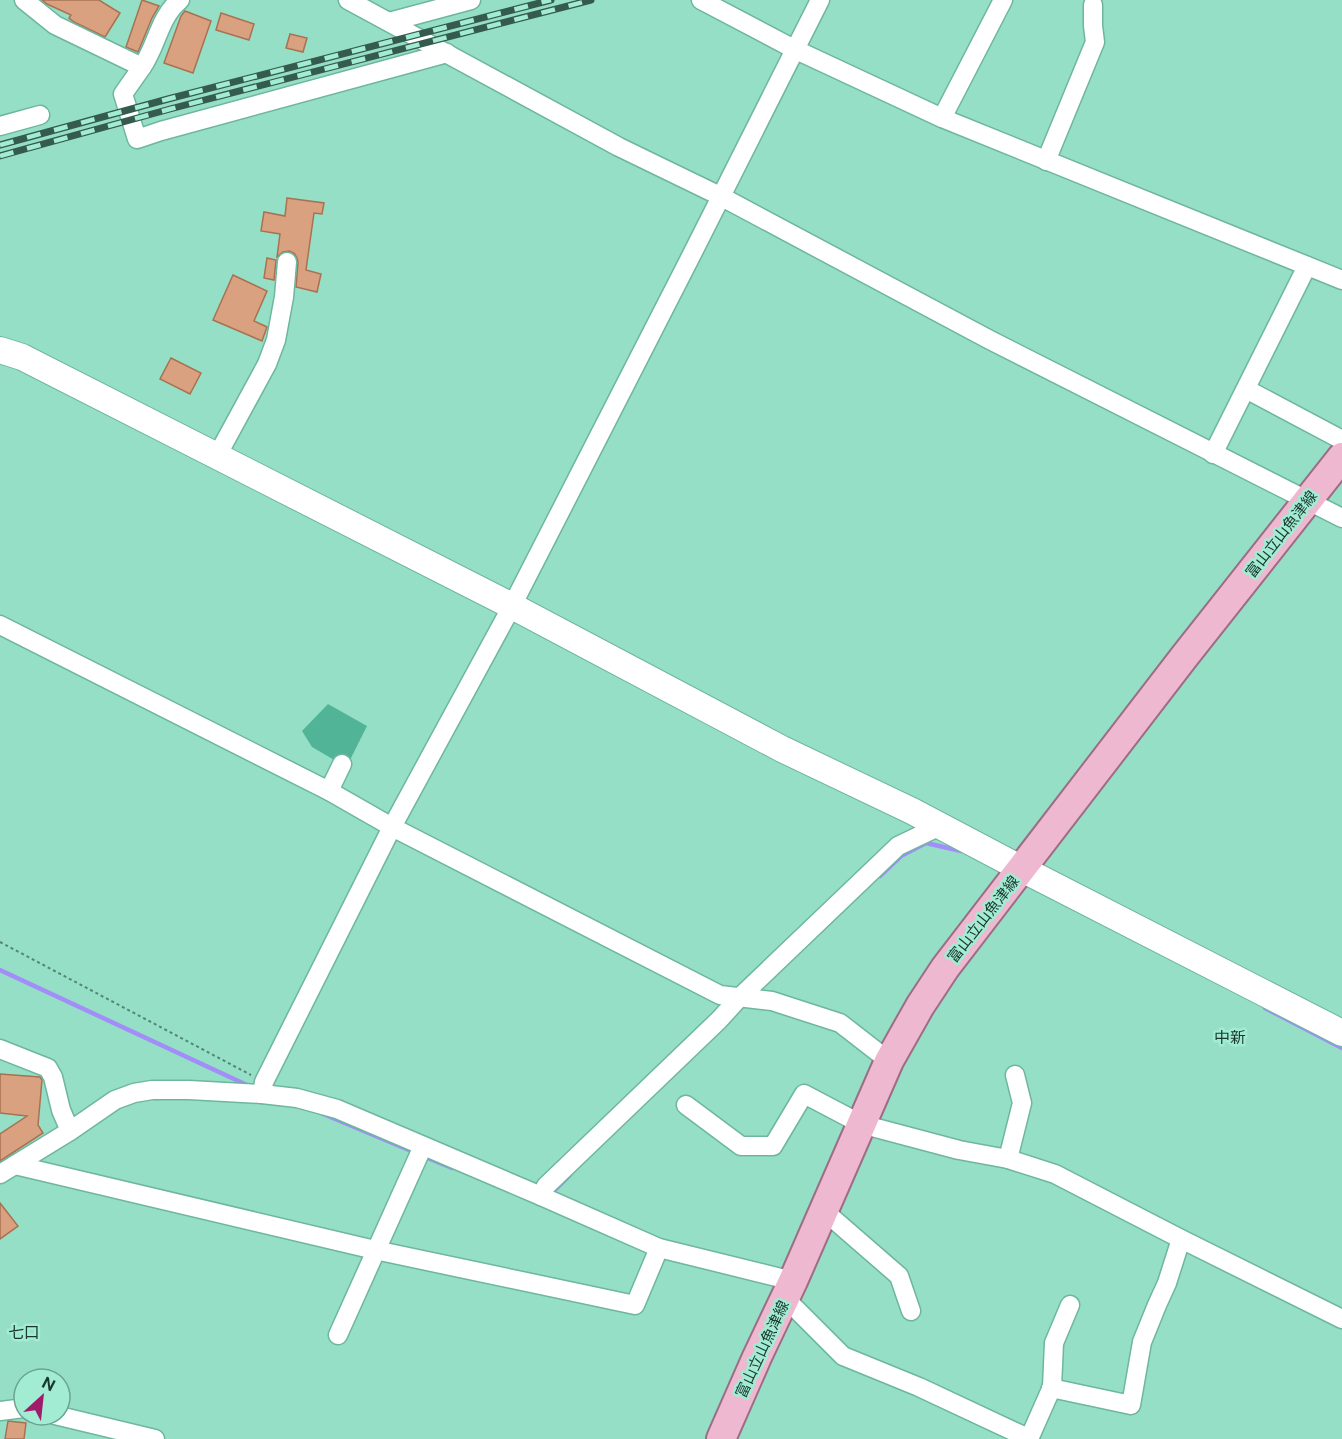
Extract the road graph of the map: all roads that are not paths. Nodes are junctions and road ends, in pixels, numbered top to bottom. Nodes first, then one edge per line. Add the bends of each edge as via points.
1 (24, 0) edge
2 (180, 0) edge
3 (348, 0) edge
4 (471, 0) edge
5 (701, 0) edge
6 (820, 0) edge
7 (1003, 0) edge
8 (1094, 5) dead end
9 (389, 22) junction
10 (794, 49) junction
11 (447, 54) junction
12 (142, 67) junction
13 (40, 115) dead end
14 (942, 118) junction
15 (0, 126) edge
16 (1046, 161) junction
17 (720, 196) junction
18 (287, 262) dead end
19 (1307, 266) junction
20 (1342, 280) edge
21 (0, 350) edge
22 (1246, 389) junction
23 (1342, 440) edge
24 (1213, 454) junction
25 (218, 456) junction
26 (1342, 457) edge
27 (1307, 502) junction
28 (1342, 518) edge
29 (512, 606) junction
30 (0, 625) edge
31 (342, 764) dead end
32 (328, 791) junction
33 (940, 826) junction
34 (392, 827) junction
35 (1022, 869) junction
36 (739, 998) junction
37 (1342, 1033) edge
38 (0, 1049) edge
39 (889, 1061) junction
40 (1015, 1075) dead end
41 (263, 1088) junction
42 (686, 1105) dead end
43 (861, 1124) junction
44 (70, 1131) junction
45 (423, 1146) junction
46 (1008, 1159) junction
47 (7, 1169) edge
48 (541, 1196) junction
49 (824, 1210) junction
50 (1181, 1239) junction
51 (659, 1248) junction
52 (375, 1250) junction
53 (789, 1290) junction
54 (1070, 1305) dead end
55 (911, 1311) dead end
56 (1342, 1319) edge
57 (338, 1335) dead end
58 (1051, 1388) junction
59 (72, 1419) edge
60 (154, 1439) edge
61 (721, 1439) edge
62 (1029, 1439) edge

1 - 12 street via 55,25
2 - 12 street via 162,24
3 - 9 street
4 - 9 street
5 - 10 street
6 - 10 street
7 - 14 street
8 - 16 street via 1095,42
9 - 11 street
10 - 14 street
10 - 17 street
11 - 12 street via 137,139 123,94
11 - 17 street via 619,147
13 - 15 street
14 - 16 street
16 - 19 street
17 - 24 street
17 - 29 street
18 - 25 street via 276,340
19 - 20 street
19 - 22 street
21 - 25 street via 22,357
22 - 23 street
22 - 24 street
24 - 27 street
25 - 29 street
26 - 27 main road, 富山立山魚津線
27 - 28 street
27 - 35 main road, 富山立山魚津線
29 - 33 street via 782,749
29 - 34 street
30 - 32 street
31 - 32 street
32 - 34 street
33 - 35 street
33 - 36 street via 898,846
34 - 36 street via 720,995
34 - 41 street
35 - 37 street
35 - 39 main road, 富山立山魚津線 via 945,968
36 - 39 street via 772,1001 840,1023
36 - 48 street via 546,1186
38 - 44 street via 48,1068
39 - 43 main road, 富山立山魚津線
40 - 46 street via 1022,1103
41 - 44 street via 134,1093 116,1100
41 - 45 street via 337,1109
42 - 43 street via 741,1146 773,1146 804,1094
43 - 46 street
43 - 49 main road, 富山立山魚津線
44 - 47 street
45 - 48 street
45 - 52 street
46 - 50 street via 1055,1174
47 - 52 street
48 - 51 street
49 - 53 main road, 富山立山魚津線
49 - 55 street via 899,1276
50 - 56 street
50 - 58 street via 1143,1342 1131,1405
51 - 52 street via 635,1305
51 - 53 street
52 - 57 street
53 - 61 main road, 富山立山魚津線
53 - 62 street via 843,1356
54 - 58 street via 1054,1343
58 - 62 street
59 - 60 street

